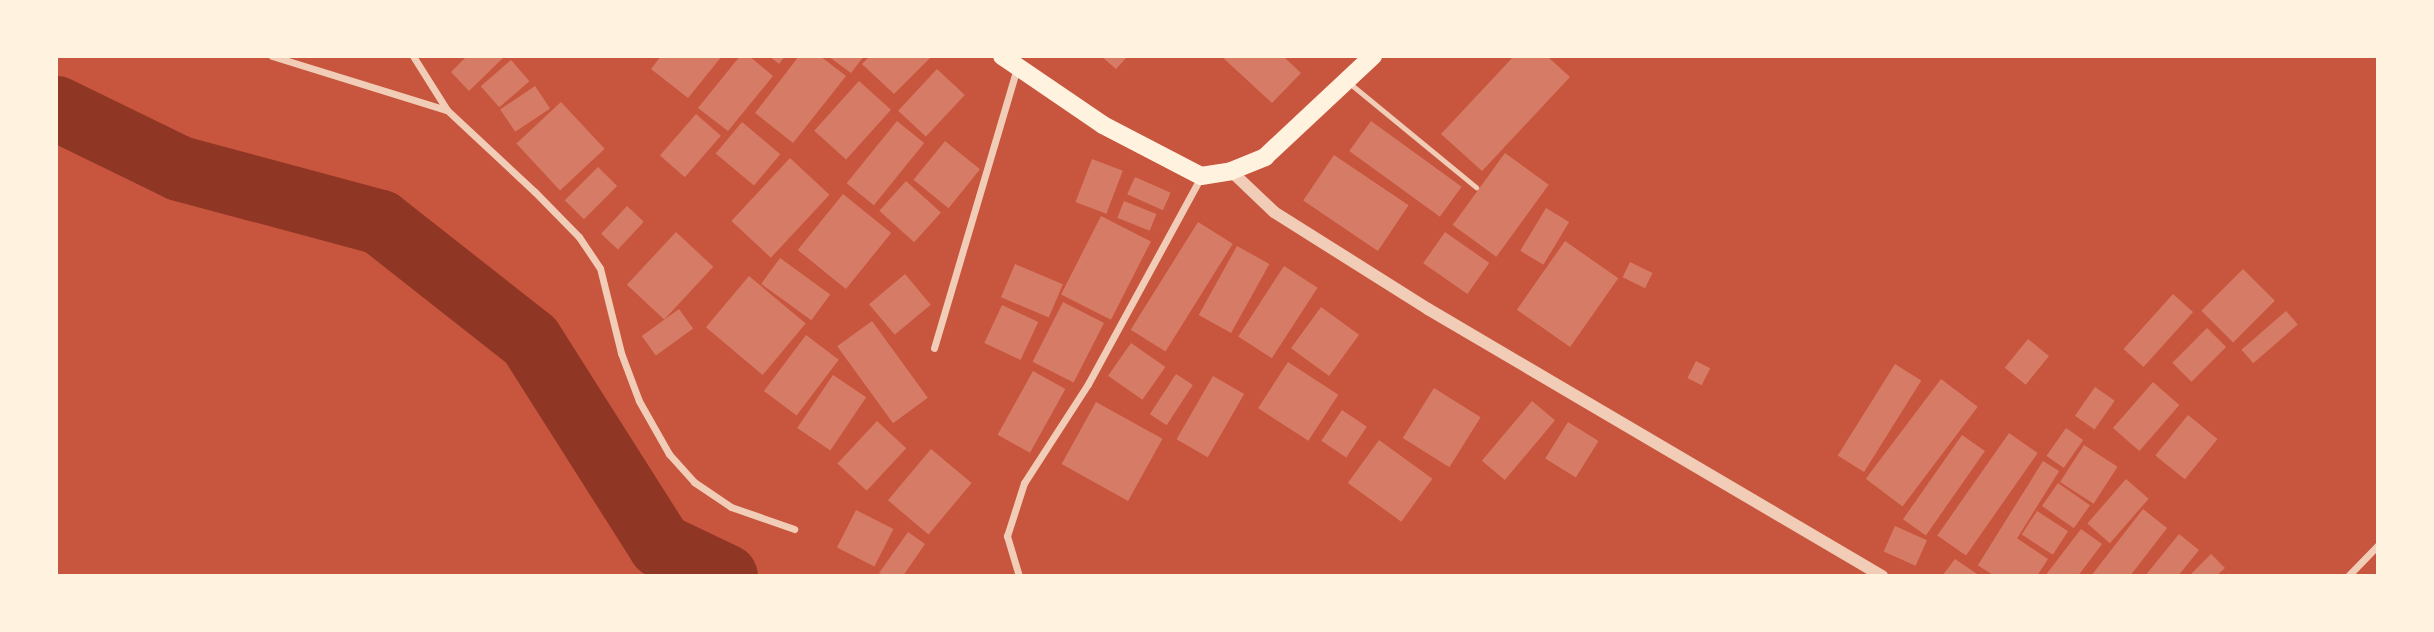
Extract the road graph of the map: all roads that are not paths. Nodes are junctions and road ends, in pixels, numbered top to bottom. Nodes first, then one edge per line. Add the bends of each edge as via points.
1 (272, 56) edge
2 (413, 56) edge
3 (1002, 56) edge
4 (1373, 56) edge
5 (1019, 70) junction
6 (1346, 81) junction
7 (447, 110) junction
8 (1231, 171) junction
9 (1201, 176) junction
10 (1476, 187) dead end
11 (934, 348) dead end
12 (794, 530) dead end
13 (2378, 545) edge
14 (1019, 576) edge
15 (1882, 576) edge
16 (2348, 576) edge

1 - 7 street
2 - 7 street
3 - 5 main road
4 - 6 main road
5 - 9 main road via 1167,162
5 - 11 street
6 - 8 main road via 1265,157
6 - 10 lane
7 - 12 street via 579,237 600,268 621,353 639,401 669,454 694,482 731,507
8 - 9 main road
8 - 15 street via 1274,212 1428,309
9 - 14 street via 1088,384 1024,483 1007,536
13 - 16 street

